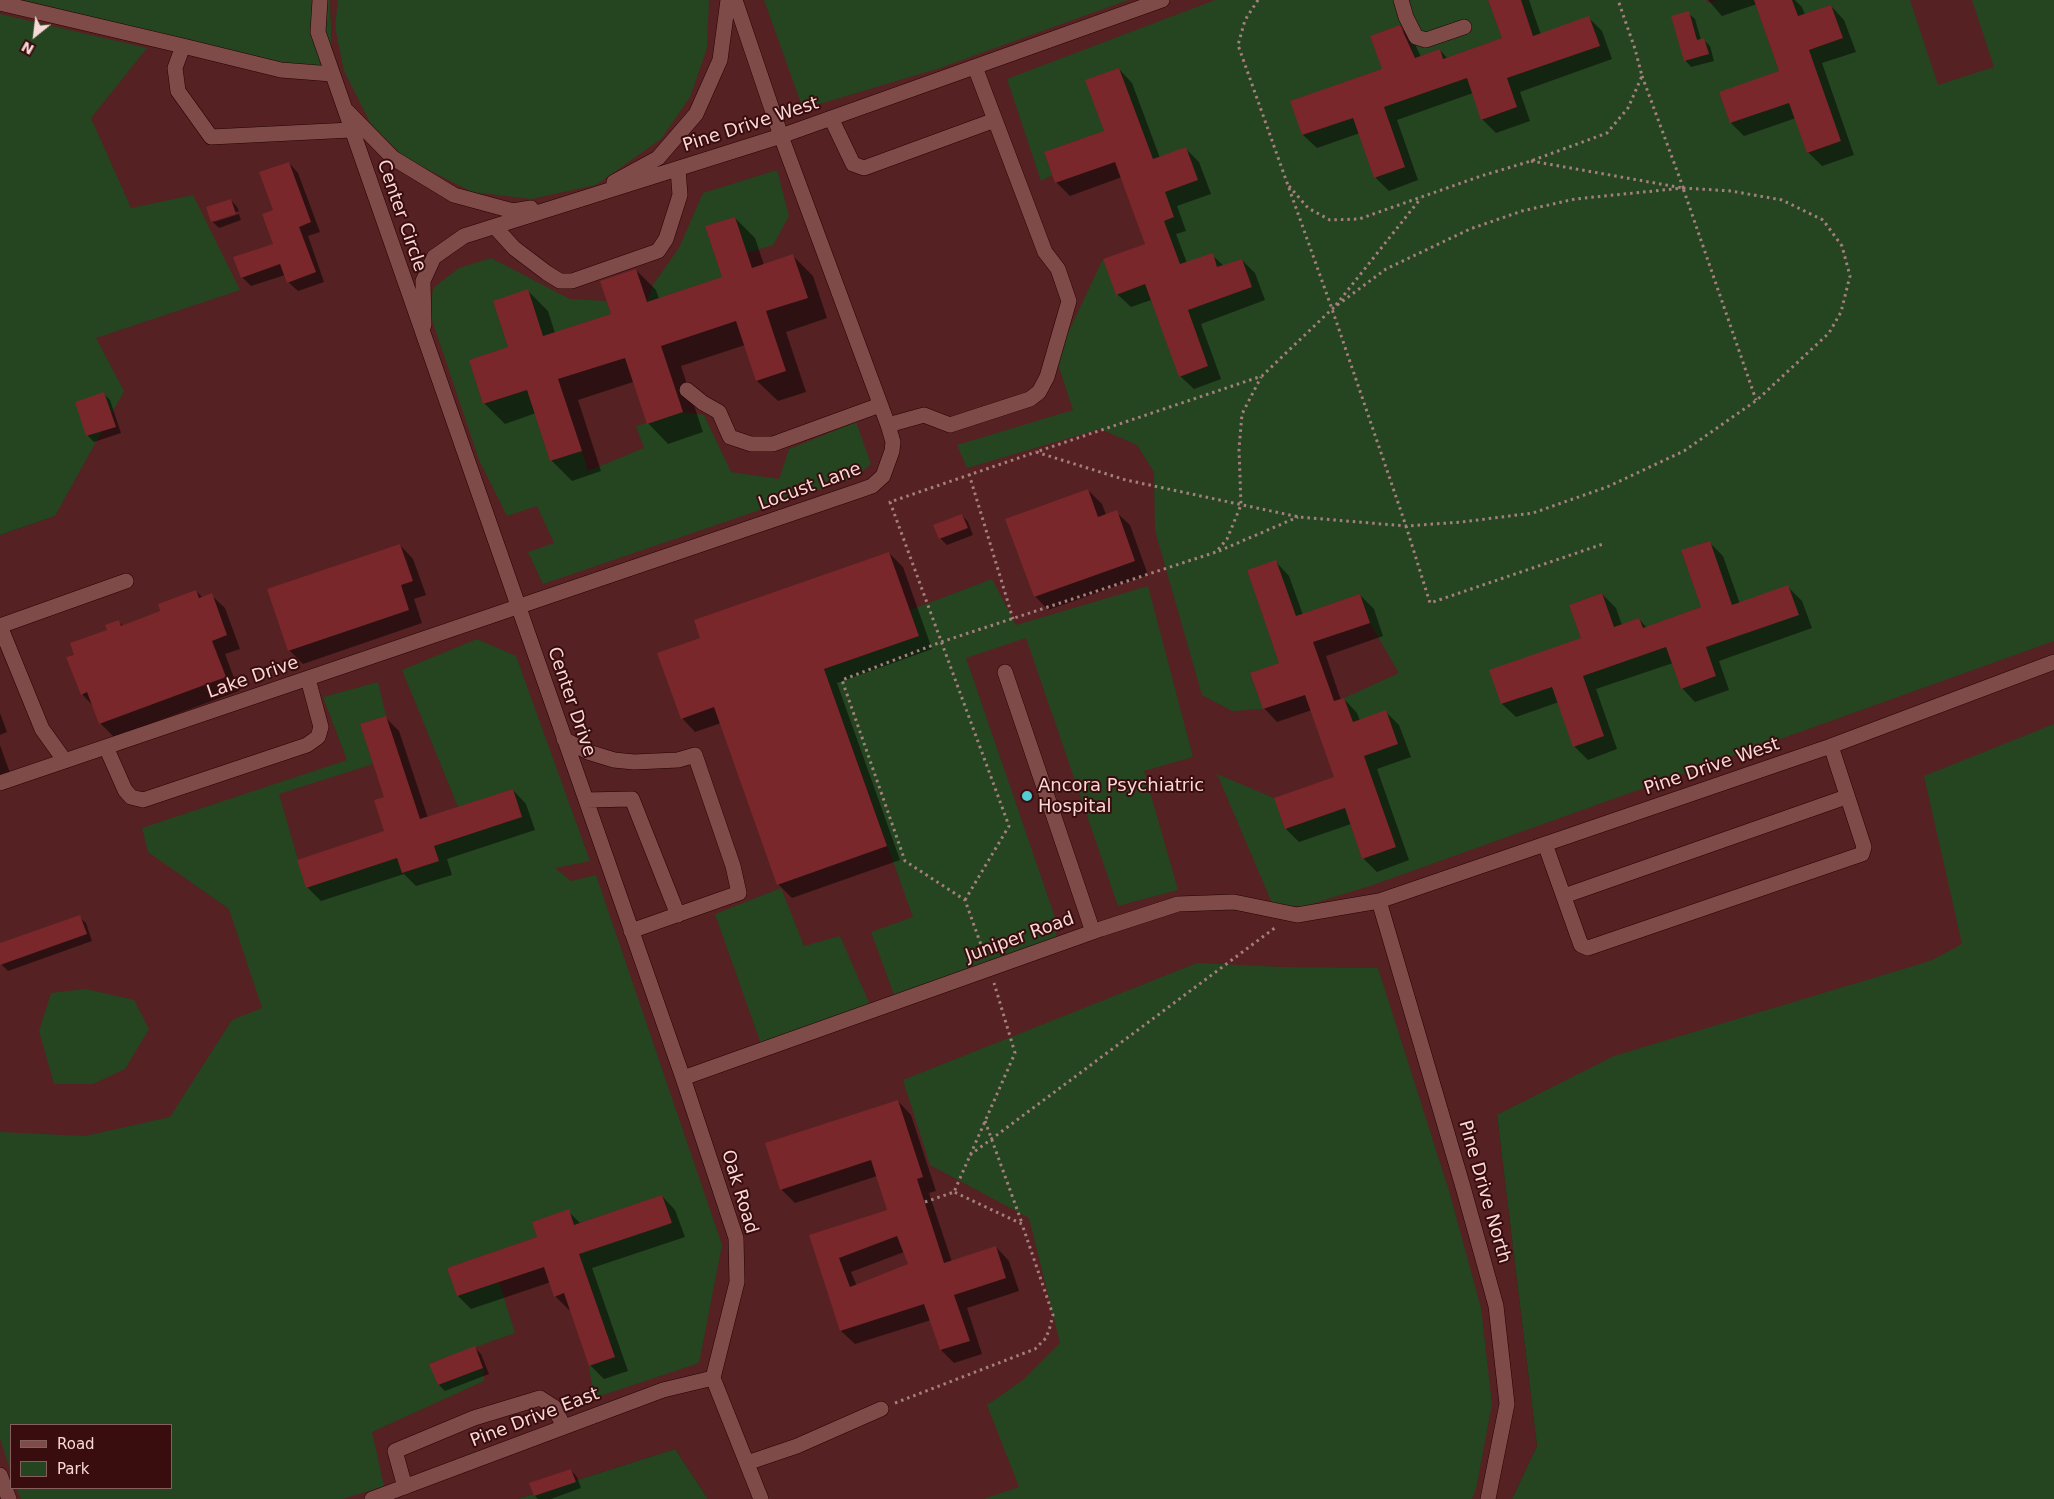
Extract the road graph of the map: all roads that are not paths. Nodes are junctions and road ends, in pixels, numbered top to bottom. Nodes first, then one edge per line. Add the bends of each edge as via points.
1 (320, 0) edge
2 (728, 0) edge
3 (736, 0) edge
4 (1162, 0) edge
5 (1401, 0) edge
6 (0, 3) edge
7 (1464, 27) dead end
8 (183, 46) junction
9 (974, 67) junction
10 (332, 74) junction
11 (831, 118) junction
12 (995, 120) junction
13 (356, 128) junction
14 (781, 136) junction
15 (678, 169) junction
16 (584, 199) junction
17 (495, 226) junction
18 (403, 278) junction
19 (423, 281) junction
20 (424, 339) junction
21 (687, 390) dead end
22 (880, 405) junction
23 (888, 424) junction
24 (126, 581) dead end
25 (518, 608) junction
26 (0, 626) edge
27 (2054, 662) edge
28 (1006, 672) dead end
29 (308, 679) junction
30 (564, 738) junction
31 (1831, 746) junction
32 (106, 747) junction
33 (65, 761) junction
34 (0, 783) edge
35 (1846, 797) junction
36 (586, 800) junction
37 (1545, 844) junction
38 (1564, 896) junction
39 (1379, 901) junction
40 (678, 915) junction
41 (631, 931) junction
42 (1093, 932) junction
43 (683, 1078) junction
44 (713, 1378) junction
45 (880, 1409) road end
46 (564, 1427) junction
47 (747, 1463) junction
48 (0, 1475) edge
49 (405, 1487) junction
50 (9, 1499) edge
51 (372, 1499) edge
52 (761, 1499) edge
53 (1488, 1499) edge

1 - 10 lane, Center Circle via 318,32
2 - 16 lane, Center Circle via 720,60 696,114 658,158
3 - 14 lane
4 - 9 lane, Pine Drive West
5 - 7 lane via 1416,37 1426,40
6 - 8 lane
8 - 10 lane via 281,70
8 - 13 lane via 175,68 178,91 211,136
9 - 11 lane, Pine Drive West
9 - 12 lane
10 - 13 lane, Center Circle via 343,106
11 - 12 lane via 854,164 864,168
11 - 14 lane, Pine Drive West
12 - 23 lane via 1045,252 1058,269 1069,301 1047,377 1039,392 1030,399 950,425 924,415
13 - 16 lane, Center Circle via 393,158 454,195 513,212
13 - 18 lane, Center Circle
14 - 15 lane, Pine Drive West
14 - 22 lane, Locust Lane
15 - 16 lane, Pine Drive West
15 - 17 lane via 680,195 666,239 658,251 572,281 560,281 547,273 514,248
16 - 17 lane, Pine Drive West
17 - 19 lane, Pine Drive West via 464,236 434,257
18 - 19 lane
18 - 20 lane, Center Circle
19 - 20 lane, Pine Drive West
20 - 25 lane, Center Drive
21 - 22 lane via 719,412 730,437 751,444 773,444
22 - 23 lane, Locust Lane
23 - 25 lane, Locust Lane via 893,442 890,460 883,476 872,486
24 - 26 lane
25 - 29 lane, Lake Drive
25 - 30 lane, Center Drive
26 - 33 lane via 42,729
27 - 31 lane, Pine Drive West
28 - 42 lane
29 - 32 lane, Lake Drive
29 - 32 lane via 321,727 318,737 307,745 143,800 131,797 125,790
30 - 36 lane, Center Drive
30 - 40 lane via 588,752 614,760 678,760 695,755 739,892
31 - 35 lane
31 - 37 lane, Pine Drive West
32 - 33 lane, Lake Drive
33 - 34 lane, Lake Drive
35 - 38 lane
35 - 38 lane via 1864,847 1862,854 1588,948 1581,945
36 - 40 lane via 632,799
36 - 41 lane, Center Drive
37 - 38 lane
37 - 39 lane, Pine Drive West
39 - 42 lane, Juniper Road via 1297,916 1234,902 1178,904
39 - 53 lane, Pine Drive North via 1496,1306 1507,1404
40 - 41 lane
41 - 43 lane, Center Drive
42 - 43 lane, Juniper Road
43 - 44 lane, Oak Road via 736,1238 736,1282
44 - 46 lane, Pine Drive East via 663,1390
44 - 47 lane
45 - 47 lane via 797,1446
46 - 49 lane, Pine Drive East
46 - 49 lane via 554,1408 540,1398 474,1418 395,1451
47 - 52 lane
48 - 50 lane
49 - 51 lane, Pine Drive East

